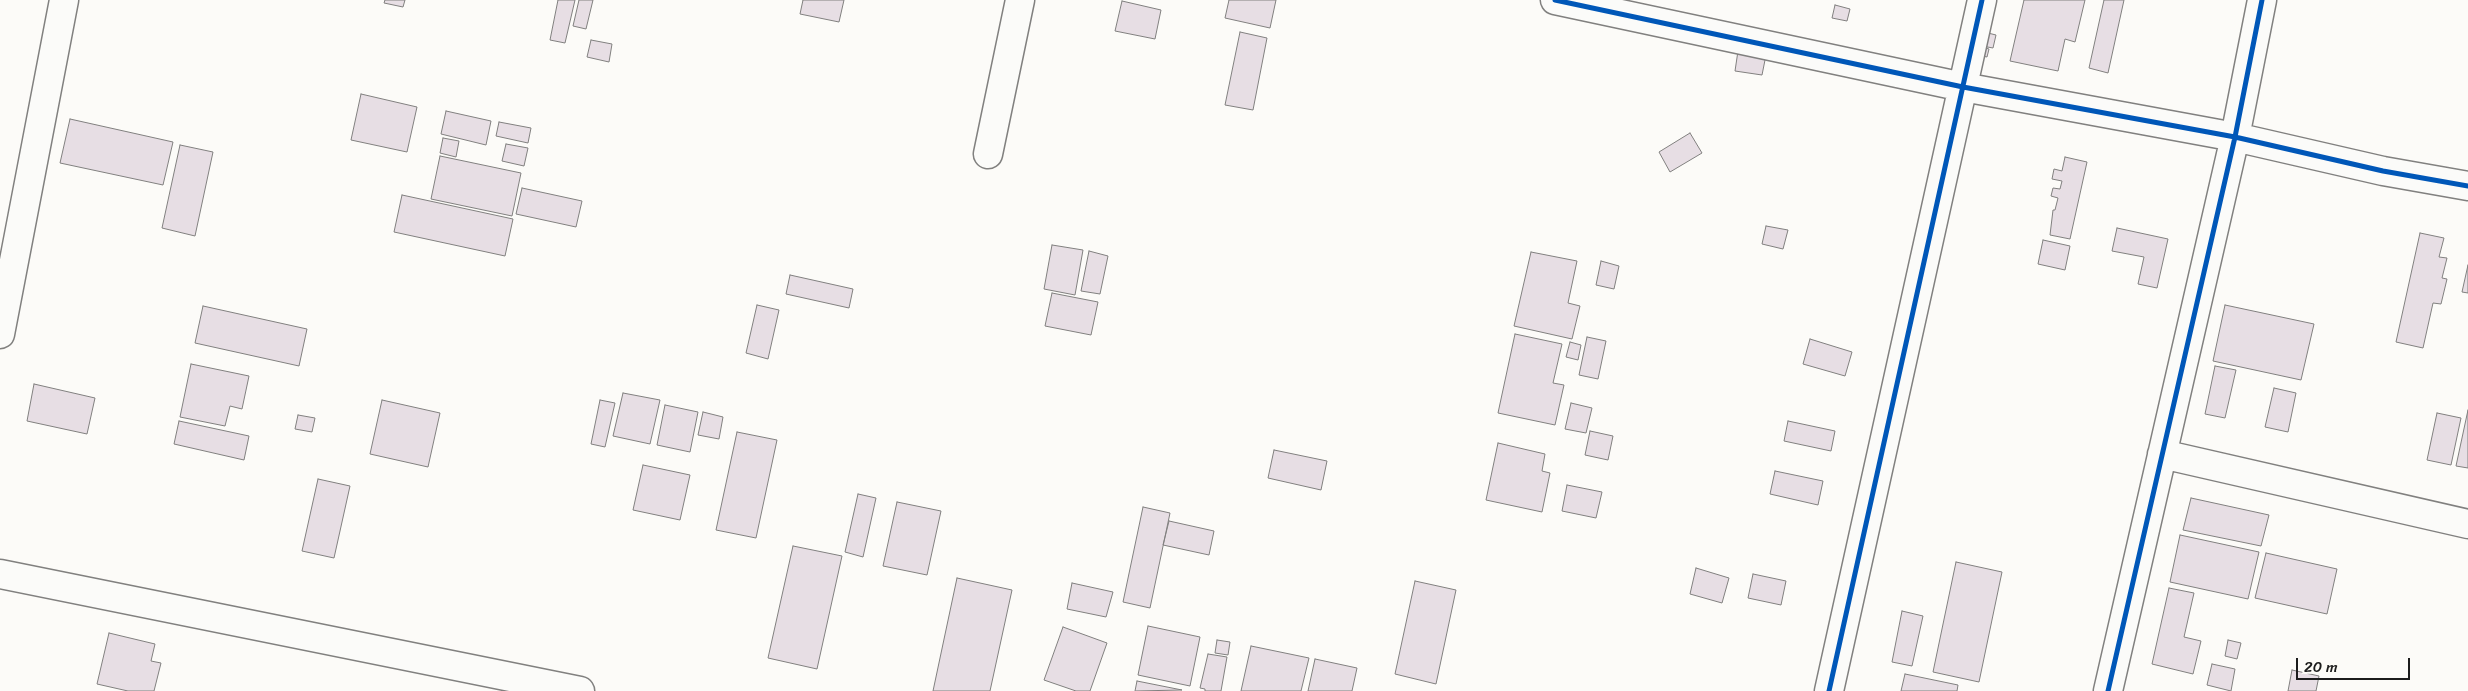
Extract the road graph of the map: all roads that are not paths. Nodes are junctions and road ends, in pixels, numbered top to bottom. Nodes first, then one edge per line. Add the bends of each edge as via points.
1 (64, 0) edge
2 (1020, 0) edge
3 (1555, 0) edge
4 (1982, 0) edge
5 (2262, 0) edge
6 (1963, 87) junction
7 (2235, 137) junction
8 (988, 154) dead end
9 (2468, 186) edge
10 (10, 234) edge
11 (0, 334) edge
12 (2162, 454) junction
13 (2468, 524) edge
14 (0, 574) edge
15 (580, 691) edge
16 (1829, 691) edge
17 (2108, 691) edge

1 - 10 street
2 - 8 street
3 - 6 street
4 - 6 street
5 - 7 street
6 - 7 street
6 - 16 street
7 - 9 street via 2383,171
7 - 12 street
10 - 11 street
12 - 13 street
12 - 17 street
14 - 15 street

